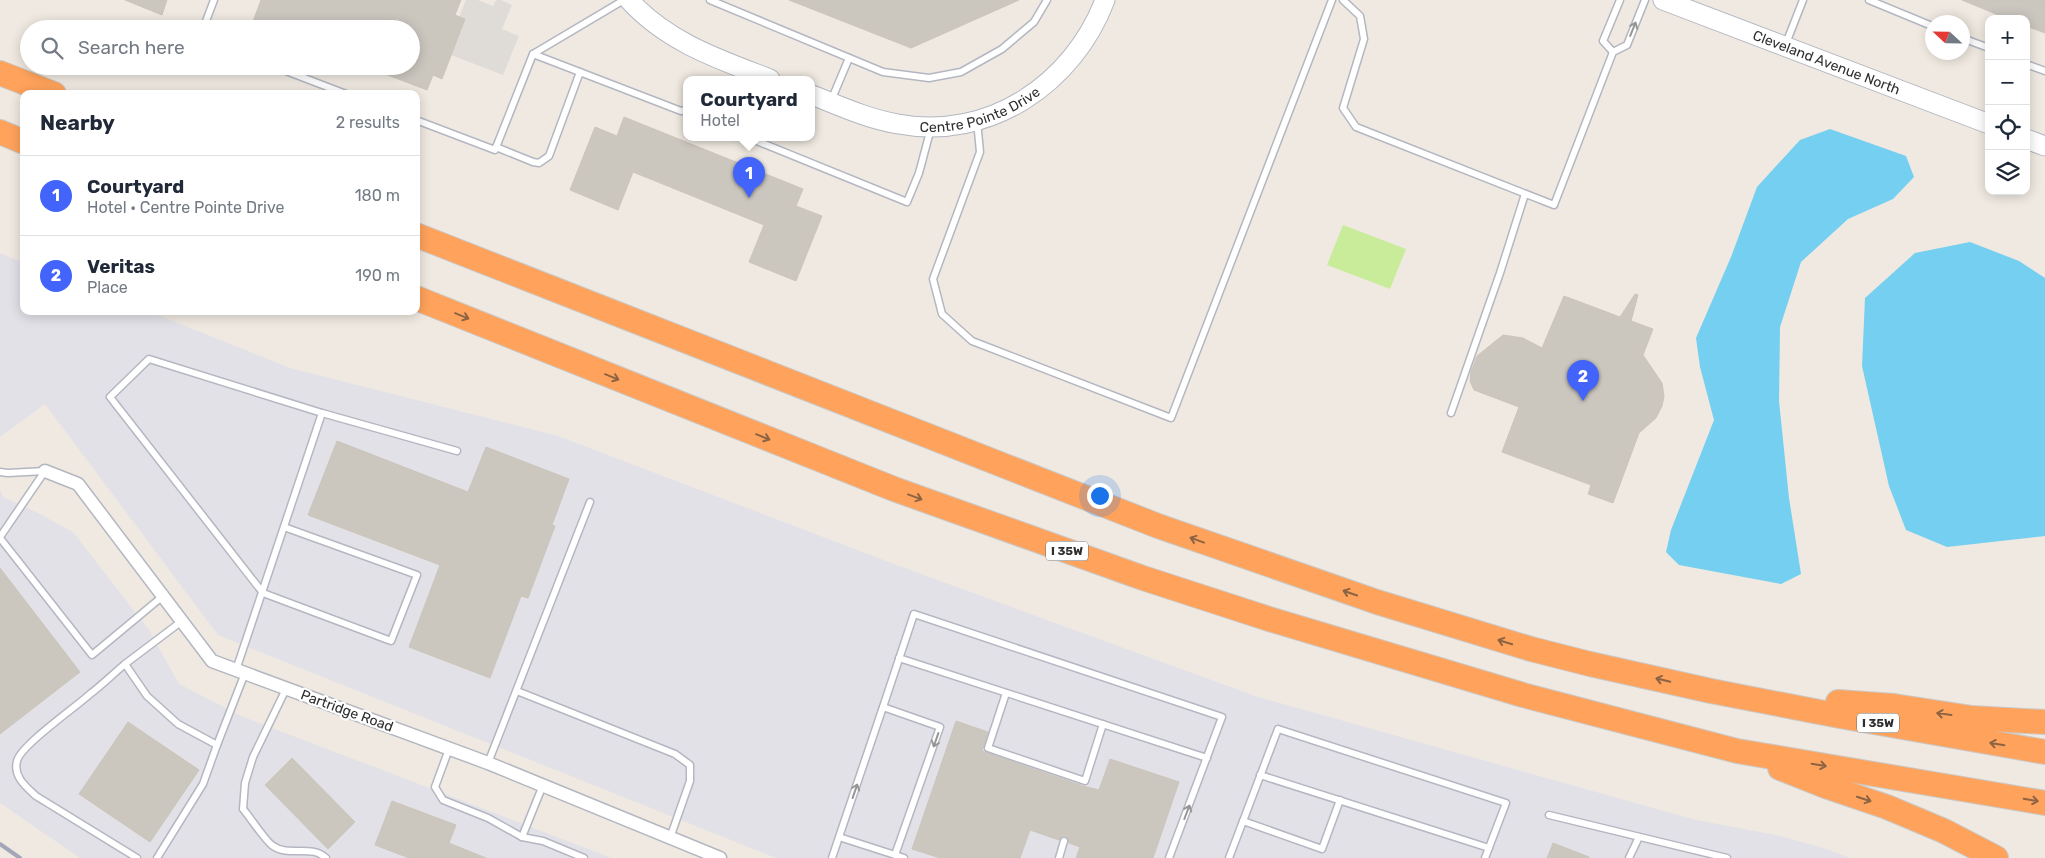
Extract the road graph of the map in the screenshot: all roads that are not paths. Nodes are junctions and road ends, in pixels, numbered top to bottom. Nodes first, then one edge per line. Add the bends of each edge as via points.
1 (214, 0) edge
2 (624, 0) edge
3 (628, 0) edge
4 (710, 0) edge
5 (1047, 0) edge
6 (1105, 0) edge
7 (1332, 0) edge
8 (1343, 0) edge
9 (1620, 0) edge
10 (1645, 0) edge
11 (1663, 0) edge
12 (1803, 0) edge
13 (1870, 0) edge
14 (206, 20) edge
15 (1925, 23) edge
16 (1970, 41) edge
17 (1785, 46) junction
18 (1985, 47) edge
19 (1613, 52) junction
20 (533, 54) junction
21 (848, 58) junction
22 (2030, 65) edge
23 (2045, 71) edge
24 (0, 72) edge
25 (580, 72) junction
26 (296, 75) edge
27 (762, 76) edge
28 (44, 90) edge
29 (336, 90) edge
30 (815, 96) edge
31 (830, 102) junction
32 (683, 111) edge
33 (976, 120) junction
34 (420, 122) edge
35 (1985, 122) edge
36 (932, 127) junction
37 (0, 132) edge
38 (20, 140) edge
39 (2030, 140) edge
40 (757, 141) edge
41 (2045, 146) edge
42 (496, 147) junction
43 (1525, 194) junction
44 (420, 237) edge
45 (420, 300) edge
46 (322, 413) junction
47 (1451, 413) dead end
48 (457, 451) dead end
49 (46, 471) junction
50 (0, 472) edge
51 (590, 502) dead end
52 (284, 527) junction
53 (0, 538) edge
54 (263, 593) junction
55 (163, 596) junction
56 (182, 621) junction
57 (899, 658) junction
58 (125, 664) junction
59 (240, 672) junction
60 (286, 689) junction
61 (517, 691) junction
62 (1711, 691) junction
63 (1006, 692) junction
64 (883, 707) junction
65 (2045, 722) edge
66 (1103, 724) junction
67 (217, 745) junction
68 (449, 748) junction
69 (1737, 751) junction
70 (2045, 752) edge
71 (1207, 758) junction
72 (488, 763) junction
73 (1260, 775) junction
74 (543, 786) junction
75 (1340, 800) junction
76 (2045, 803) edge
77 (1549, 815) dead end
78 (1243, 821) junction
79 (522, 837) junction
80 (839, 837) junction
81 (1639, 837) junction
82 (670, 838) junction
83 (1064, 841) dead end
84 (1489, 848) junction
85 (895, 855) junction
86 (137, 858) edge
87 (157, 858) edge
88 (326, 858) edge
89 (584, 858) edge
90 (720, 858) edge
91 (832, 858) edge
92 (904, 858) edge
93 (1058, 858) edge
94 (1170, 858) edge
95 (1229, 858) edge
96 (1485, 858) edge
97 (1629, 858) edge
98 (1727, 858) edge
99 (1996, 858) edge

1 - 14 lane
2 - 20 lane
3 - 27 street via 663,30 690,47
4 - 21 lane
5 - 21 lane via 1034,22 1002,50 961,72 930,78 883,72
6 - 33 street, Centre Pointe Drive via 1091,31 1060,72 1013,106
7 - 33 lane via 1171,418 972,341 942,314 933,279 980,152
8 - 43 lane via 1360,16 1364,39 1343,108 1356,127
9 - 19 lane via 1603,41
19 -> 10 lane via 1626,45
11 - 17 street, Cleveland Avenue North
12 - 17 lane
13 - 15 lane
16 - 18 lane
17 - 35 street, Cleveland Avenue North
19 - 43 lane via 1554,205
20 - 25 lane
20 - 42 lane
21 - 31 lane
22 - 23 lane
24 - 28 highway
25 - 32 lane
25 - 42 lane via 548,156 540,163 533,162
26 - 29 lane
30 - 31 street, Centre Pointe Drive
31 - 36 street, Centre Pointe Drive via 871,118
33 - 36 street, Centre Pointe Drive
34 - 42 lane via 495,150
36 - 40 lane via 907,202
37 - 38 highway
39 - 41 street
43 - 47 lane
62 -> 44 highway, I 35W via 1531,650 1230,552
45 -> 69 highway, I 35W via 894,489 1143,578 1523,695
46 - 48 lane
46 - 52 lane
46 - 54 lane via 149,359 110,397
49 - 50 lane
49 - 53 lane
49 - 55 street, Partridge Road via 78,484
51 - 61 lane
52 - 54 lane
52 - 54 lane via 417,575 391,641
53 - 55 lane via 92,655
54 - 59 lane
55 - 56 street, Partridge Road
56 - 58 lane
56 - 59 street, Partridge Road via 212,661
57 - 63 lane
57 - 64 lane
57 - 71 lane via 914,614 1222,717
58 - 67 lane via 147,696 178,724
58 - 86 lane via 29,745 18,759 16,770 22,784 36,796
59 - 60 street, Partridge Road
59 - 67 lane
60 - 68 street, Partridge Road
60 - 88 lane via 253,757 245,783 244,809 273,846 306,850
61 - 72 lane
61 - 82 lane via 675,754 690,765 690,782
65 -> 62 highway via 1972,718 1894,706
70 -> 62 highway, I 35W
63 - 66 lane
63 - 66 lane via 988,748 1084,784
80 -> 64 lane
64 -> 85 lane via 940,727
66 - 71 lane
67 - 87 lane via 203,784
68 - 72 street, Partridge Road
68 - 79 lane via 435,787 443,800 488,818
69 -> 76 highway, I 35W
69 -> 99 highway via 1895,810
94 -> 71 lane
72 - 74 street, Partridge Road
73 - 75 lane
73 - 78 lane
73 - 84 lane via 1278,729 1506,803
74 - 79 lane
74 - 82 street, Partridge Road
75 - 78 lane via 1322,849
75 - 84 lane
77 - 81 lane
78 - 95 lane
79 - 89 lane via 543,841
80 - 85 lane
80 - 91 lane
81 - 97 lane
81 - 98 lane
82 - 90 street, Partridge Road
83 - 93 lane
84 - 96 lane
85 - 92 lane

